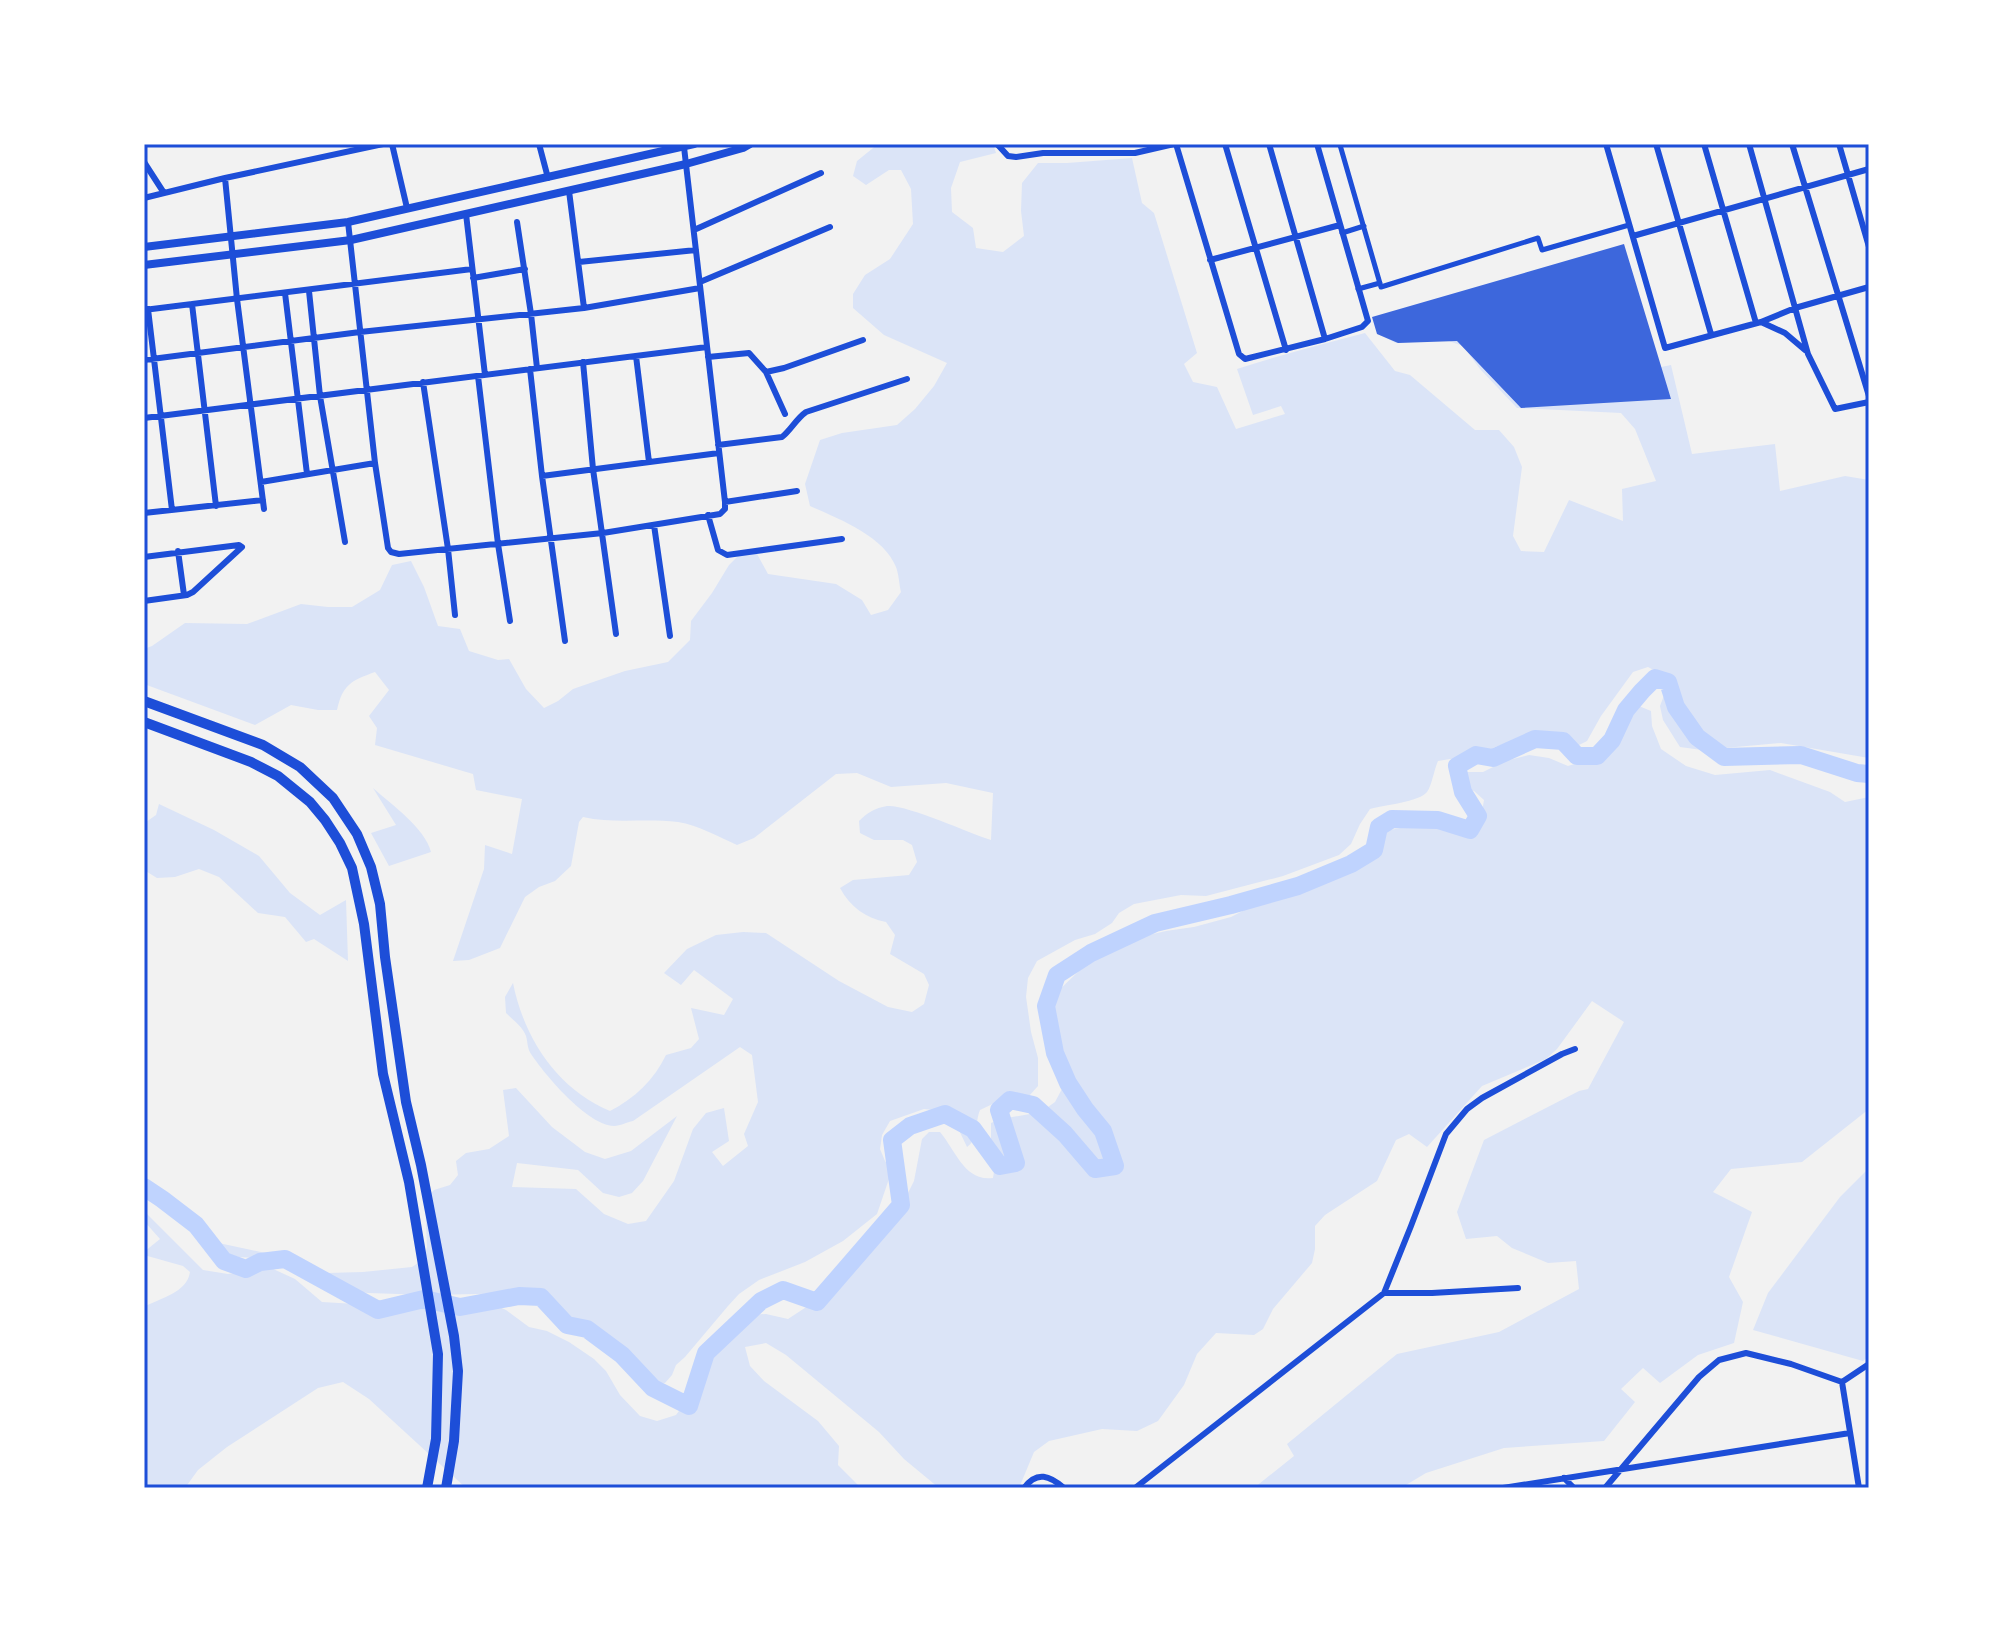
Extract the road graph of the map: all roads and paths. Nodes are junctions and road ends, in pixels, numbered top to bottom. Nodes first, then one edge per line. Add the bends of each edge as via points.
1 (383, 144) edge
2 (392, 144) edge
3 (539, 144) edge
4 (750, 144) edge
5 (997, 144) edge
6 (1040, 144) edge
7 (1087, 144) edge
8 (1133, 144) edge
9 (1175, 144) edge
10 (1225, 144) edge
11 (1269, 144) edge
12 (1317, 144) edge
13 (1606, 144) edge
14 (1656, 144) edge
15 (1704, 144) edge
16 (1749, 144) edge
17 (1792, 144) edge
18 (1839, 144) edge
19 (691, 145) edge
20 (1340, 145) edge
21 (1043, 153) junction
22 (1135, 153) junction
23 (1090, 154) junction
24 (144, 162) edge
25 (686, 164) junction
26 (1869, 169) edge
27 (821, 173) dead end
28 (1848, 175) junction
29 (225, 178) junction
30 (548, 178) junction
31 (1805, 187) junction
32 (569, 191) junction
33 (164, 193) junction
34 (144, 198) edge
35 (1765, 198) junction
36 (407, 208) junction
37 (1723, 210) junction
38 (466, 214) junction
39 (348, 222) junction
40 (517, 222) dead end
41 (1678, 223) junction
42 (1340, 225) junction
43 (1629, 225) junction
44 (1364, 226) junction
45 (830, 227) dead end
46 (694, 230) junction
47 (1342, 233) junction
48 (1633, 236) junction
49 (230, 237) junction
50 (1296, 237) junction
51 (351, 240) junction
52 (144, 247) edge
53 (1869, 247) edge
54 (1255, 249) junction
55 (696, 250) junction
56 (232, 255) junction
57 (1210, 260) junction
58 (579, 262) junction
59 (144, 265) edge
60 (525, 269) junction
61 (472, 274) junction
62 (355, 282) junction
63 (1380, 283) junction
64 (700, 285) junction
65 (1869, 287) edge
66 (1358, 289) junction
67 (309, 291) junction
68 (285, 293) junction
69 (1837, 296) junction
70 (237, 299) junction
71 (192, 304) junction
72 (584, 308) junction
73 (1795, 308) junction
74 (146, 310) edge
75 (531, 314) junction
76 (478, 320) junction
77 (1759, 322) junction
78 (360, 332) junction
79 (1711, 334) junction
80 (314, 338) junction
81 (1325, 339) junction
82 (863, 340) dead end
83 (291, 341) junction
84 (243, 347) junction
85 (707, 347) junction
86 (1286, 350) junction
87 (198, 353) junction
88 (1808, 354) junction
89 (636, 356) junction
90 (708, 357) junction
91 (155, 358) junction
92 (144, 360) edge
93 (583, 362) junction
94 (534, 369) junction
95 (766, 372) junction
96 (482, 375) junction
97 (907, 379) dead end
98 (423, 382) junction
99 (367, 390) junction
100 (320, 396) junction
101 (298, 399) junction
102 (1869, 399) edge
103 (251, 405) junction
104 (205, 410) junction
105 (785, 414) dead end
106 (162, 416) junction
107 (144, 418) edge
108 (719, 449) junction
109 (649, 462) junction
110 (375, 463) junction
111 (593, 469) junction
112 (333, 471) junction
113 (307, 474) junction
114 (542, 476) junction
115 (261, 482) junction
116 (797, 491) dead end
117 (263, 500) junction
118 (725, 502) junction
119 (216, 506) junction
120 (264, 509) dead end
121 (172, 510) junction
122 (144, 513) edge
123 (708, 515) junction
124 (654, 525) junction
125 (603, 533) junction
126 (842, 539) dead end
127 (551, 540) junction
128 (345, 542) dead end
129 (498, 544) junction
130 (448, 549) junction
131 (178, 551) junction
132 (144, 557) edge
133 (184, 595) junction
134 (144, 601) edge
135 (455, 615) dead end
136 (510, 621) dead end
137 (616, 634) dead end
138 (670, 636) dead end
139 (565, 641) dead end
140 (144, 701) edge
141 (144, 722) edge
142 (1575, 1049) dead end
143 (1518, 1288) dead end
144 (1384, 1293) junction
145 (1869, 1364) edge
146 (1842, 1382) junction
147 (1850, 1433) junction
148 (1621, 1469) junction
149 (1564, 1478) junction
150 (427, 1488) edge
151 (446, 1488) edge
152 (1024, 1488) edge
153 (1064, 1488) edge
154 (1135, 1488) edge
155 (1503, 1488) edge
156 (1574, 1488) edge
157 (1605, 1488) edge
158 (1859, 1488) edge

1 - 29 street
2 - 36 street
3 - 30 street
4 - 25 street
5 - 21 street via 1008,156
6 - 21 street
7 - 23 street
8 - 22 street
9 - 22 street
9 - 57 street
10 - 54 street
11 - 50 street
12 - 42 street
13 - 43 street
14 - 41 street
15 - 37 street
16 - 35 street
17 - 31 street
18 - 28 street
19 - 25 street
19 - 30 street
20 - 44 street
21 - 23 street
22 - 23 street
24 - 33 street
25 - 32 street
25 - 46 street
26 - 28 street
27 - 46 street
28 - 31 street
28 - 53 street
29 - 33 street
29 - 49 street
30 - 36 street
31 - 35 street
31 - 69 street
32 - 38 street
32 - 58 street
33 - 34 street
35 - 37 street
35 - 73 street
36 - 39 street
37 - 41 street
37 - 77 street
38 - 51 street
38 - 61 street
39 - 49 street
39 - 51 street
40 - 60 street
41 - 48 street
41 - 79 street
42 - 47 street
42 - 50 street
43 - 48 street
43 - 63 street via 1542,250 1538,238 1381,287
44 - 47 street
44 - 63 street
45 - 64 street
46 - 55 street
47 - 66 street
48 - 79 street via 1665,348
49 - 52 street
49 - 56 street
50 - 54 street
50 - 81 street
51 - 56 street
51 - 62 street
54 - 57 street
54 - 86 street
55 - 58 street
55 - 64 street
56 - 59 street
56 - 70 street
57 - 86 street via 1239,354 1245,359
58 - 72 street
60 - 61 street
60 - 75 street
61 - 62 street
61 - 76 street
62 - 67 street
62 - 78 street
63 - 66 street
64 - 72 street
64 - 85 street
65 - 69 street
66 - 81 street via 1368,321
67 - 68 street
67 - 80 street
68 - 70 street
68 - 83 street
69 - 73 street
69 - 102 street
70 - 71 street
70 - 84 street
71 - 74 street
71 - 87 street
72 - 75 street
73 - 77 street
73 - 88 street
74 - 91 street
75 - 76 street
75 - 94 street
76 - 78 street
76 - 96 street
77 - 79 street
77 - 88 street via 1785,333
78 - 80 street
78 - 99 street
80 - 83 street
80 - 100 street
81 - 86 street
82 - 95 street
83 - 84 street
83 - 101 street
84 - 87 street
84 - 103 street
85 - 89 street
85 - 90 street
87 - 91 street
87 - 104 street
88 - 102 street via 1835,409
89 - 93 street
89 - 109 street
90 - 95 street via 746,352
90 - 108 street
91 - 92 street
91 - 106 street
93 - 94 street
93 - 111 street
94 - 96 street
94 - 114 street
95 - 105 street
96 - 98 street
96 - 129 street
97 - 108 street via 806,412 782,437
98 - 99 street
98 - 130 street
99 - 100 street
99 - 110 street
100 - 101 street
100 - 112 street
101 - 103 street
101 - 113 street
103 - 104 street
103 - 115 street
104 - 106 street
104 - 119 street
106 - 107 street
106 - 121 street
108 - 109 street
108 - 118 street
109 - 111 street
110 - 112 street
110 - 130 street via 391,552
111 - 114 street
111 - 125 street
112 - 113 street
112 - 128 street
113 - 115 street
114 - 127 street
115 - 117 street
116 - 118 street
117 - 119 street
117 - 120 street
118 - 123 street via 723,513
119 - 121 street
121 - 122 street
123 - 124 street
123 - 126 street via 718,550 727,555
124 - 125 street
124 - 138 street
125 - 127 street
125 - 137 street
127 - 129 street
127 - 139 street
129 - 130 street
129 - 136 street
130 - 135 street
131 - 132 street
131 - 133 street
131 - 133 street via 242,545
133 - 134 street
140 - 151 highway via 263,745 300,767 350,822 371,867 406,1102 454,1336 458,1371
141 - 150 highway via 278,776 325,820 352,868 383,1074 409,1182 438,1354 436,1439
142 - 144 street via 1482,1098 1446,1134
143 - 144 street
144 - 154 street
145 - 146 street
146 - 147 street
146 - 148 street via 1746,1353 1719,1360
147 - 148 street
147 - 158 street
148 - 149 street
148 - 157 street
149 - 155 street
149 - 156 street
152 - 153 street via 1042,1477

